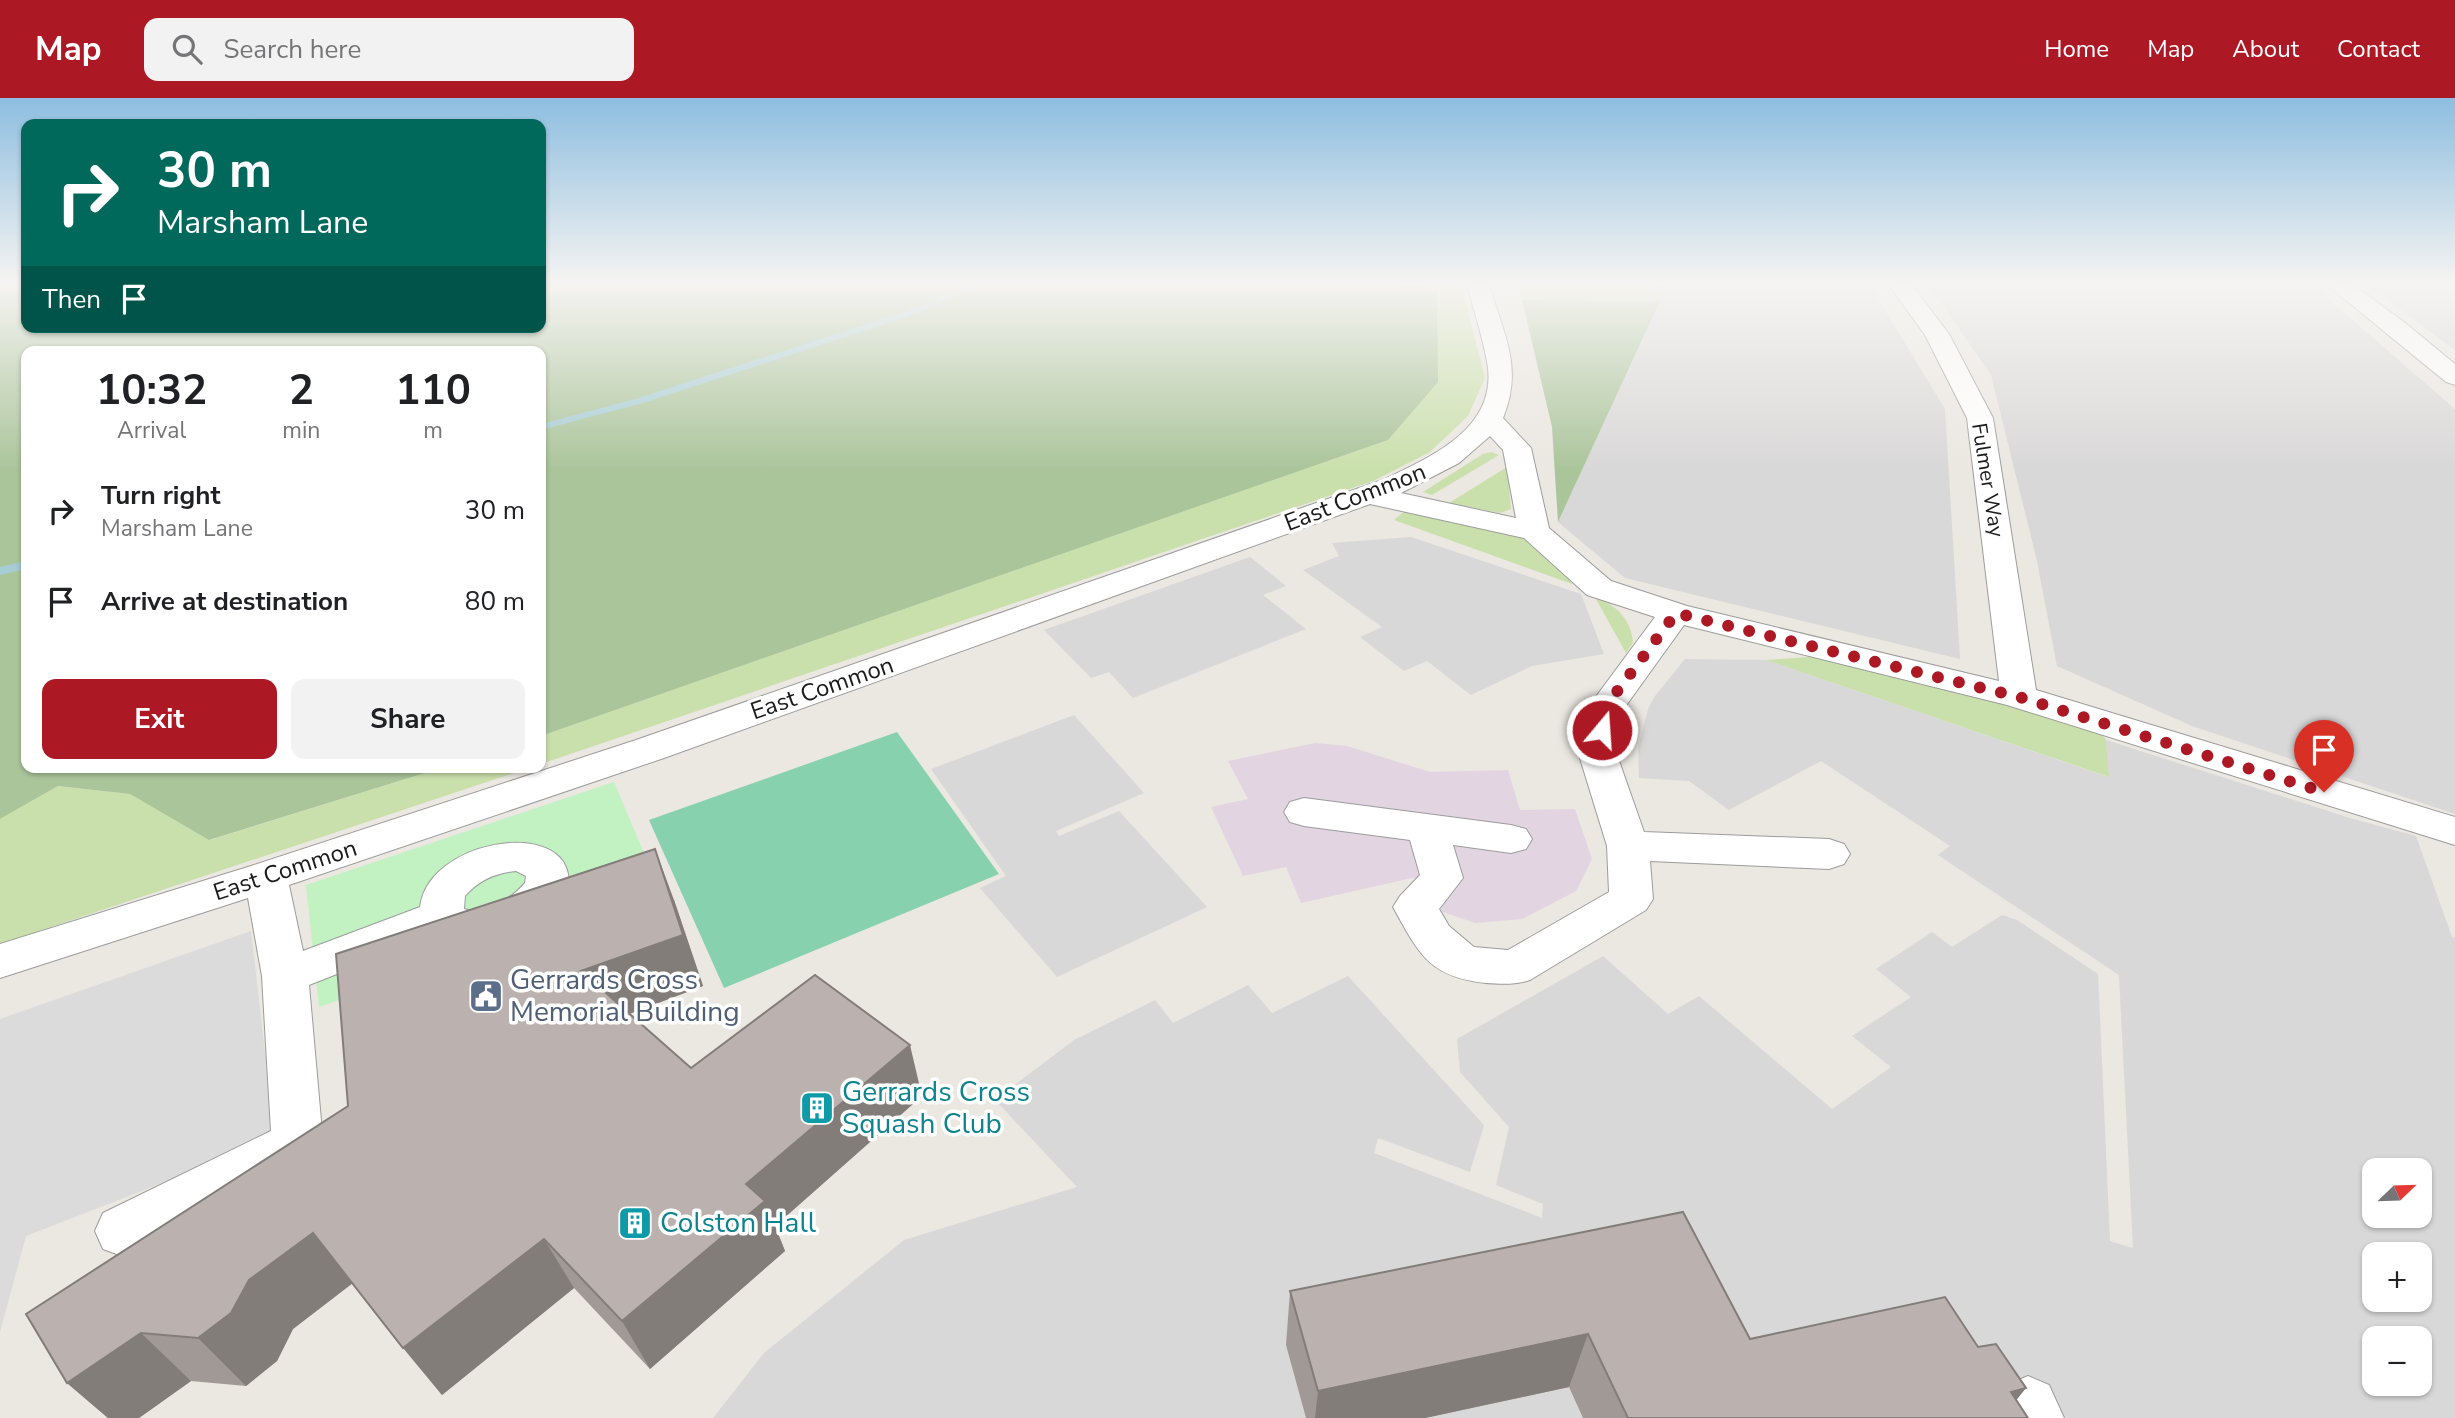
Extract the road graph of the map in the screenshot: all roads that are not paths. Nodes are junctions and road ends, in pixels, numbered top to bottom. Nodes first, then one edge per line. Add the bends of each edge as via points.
1 (1494, 346) edge
2 (1943, 346) edge
3 (2418, 346) edge
4 (2455, 377) edge
5 (1491, 421) junction
6 (1371, 495) junction
7 (1534, 531) junction
8 (1676, 613) junction
9 (2019, 697) junction
10 (1304, 811) dead end
11 (459, 813) junction
12 (1427, 828) junction
13 (2455, 831) edge
14 (1511, 839) dead end
15 (1628, 846) junction
16 (1829, 854) dead end
17 (483, 862) junction
18 (266, 877) junction
19 (443, 915) junction
20 (0, 961) edge
21 (285, 976) junction
22 (122, 1231) dead end

1 - 5 street via 1502,376
2 - 9 street, Fulmer Way via 1980,418
3 - 4 street
5 - 6 street, East Common via 1453,457
5 - 7 street via 1517,448
6 - 7 street
6 - 11 street, East Common
7 - 8 street via 1599,588
8 - 9 street
8 - 15 street via 1606,706 1598,755
9 - 13 street
10 - 12 street
11 - 17 street
11 - 18 street, East Common
12 - 14 street
12 - 15 street via 1442,878 1415,907 1433,938 1463,963 1514,968 1631,899
15 - 16 street
17 - 19 street via 444,892
17 - 19 street via 532,859 547,874 546,885 529,908 497,924 463,927
18 - 20 street, East Common
18 - 21 street
19 - 21 street
21 - 22 street via 297,1143

